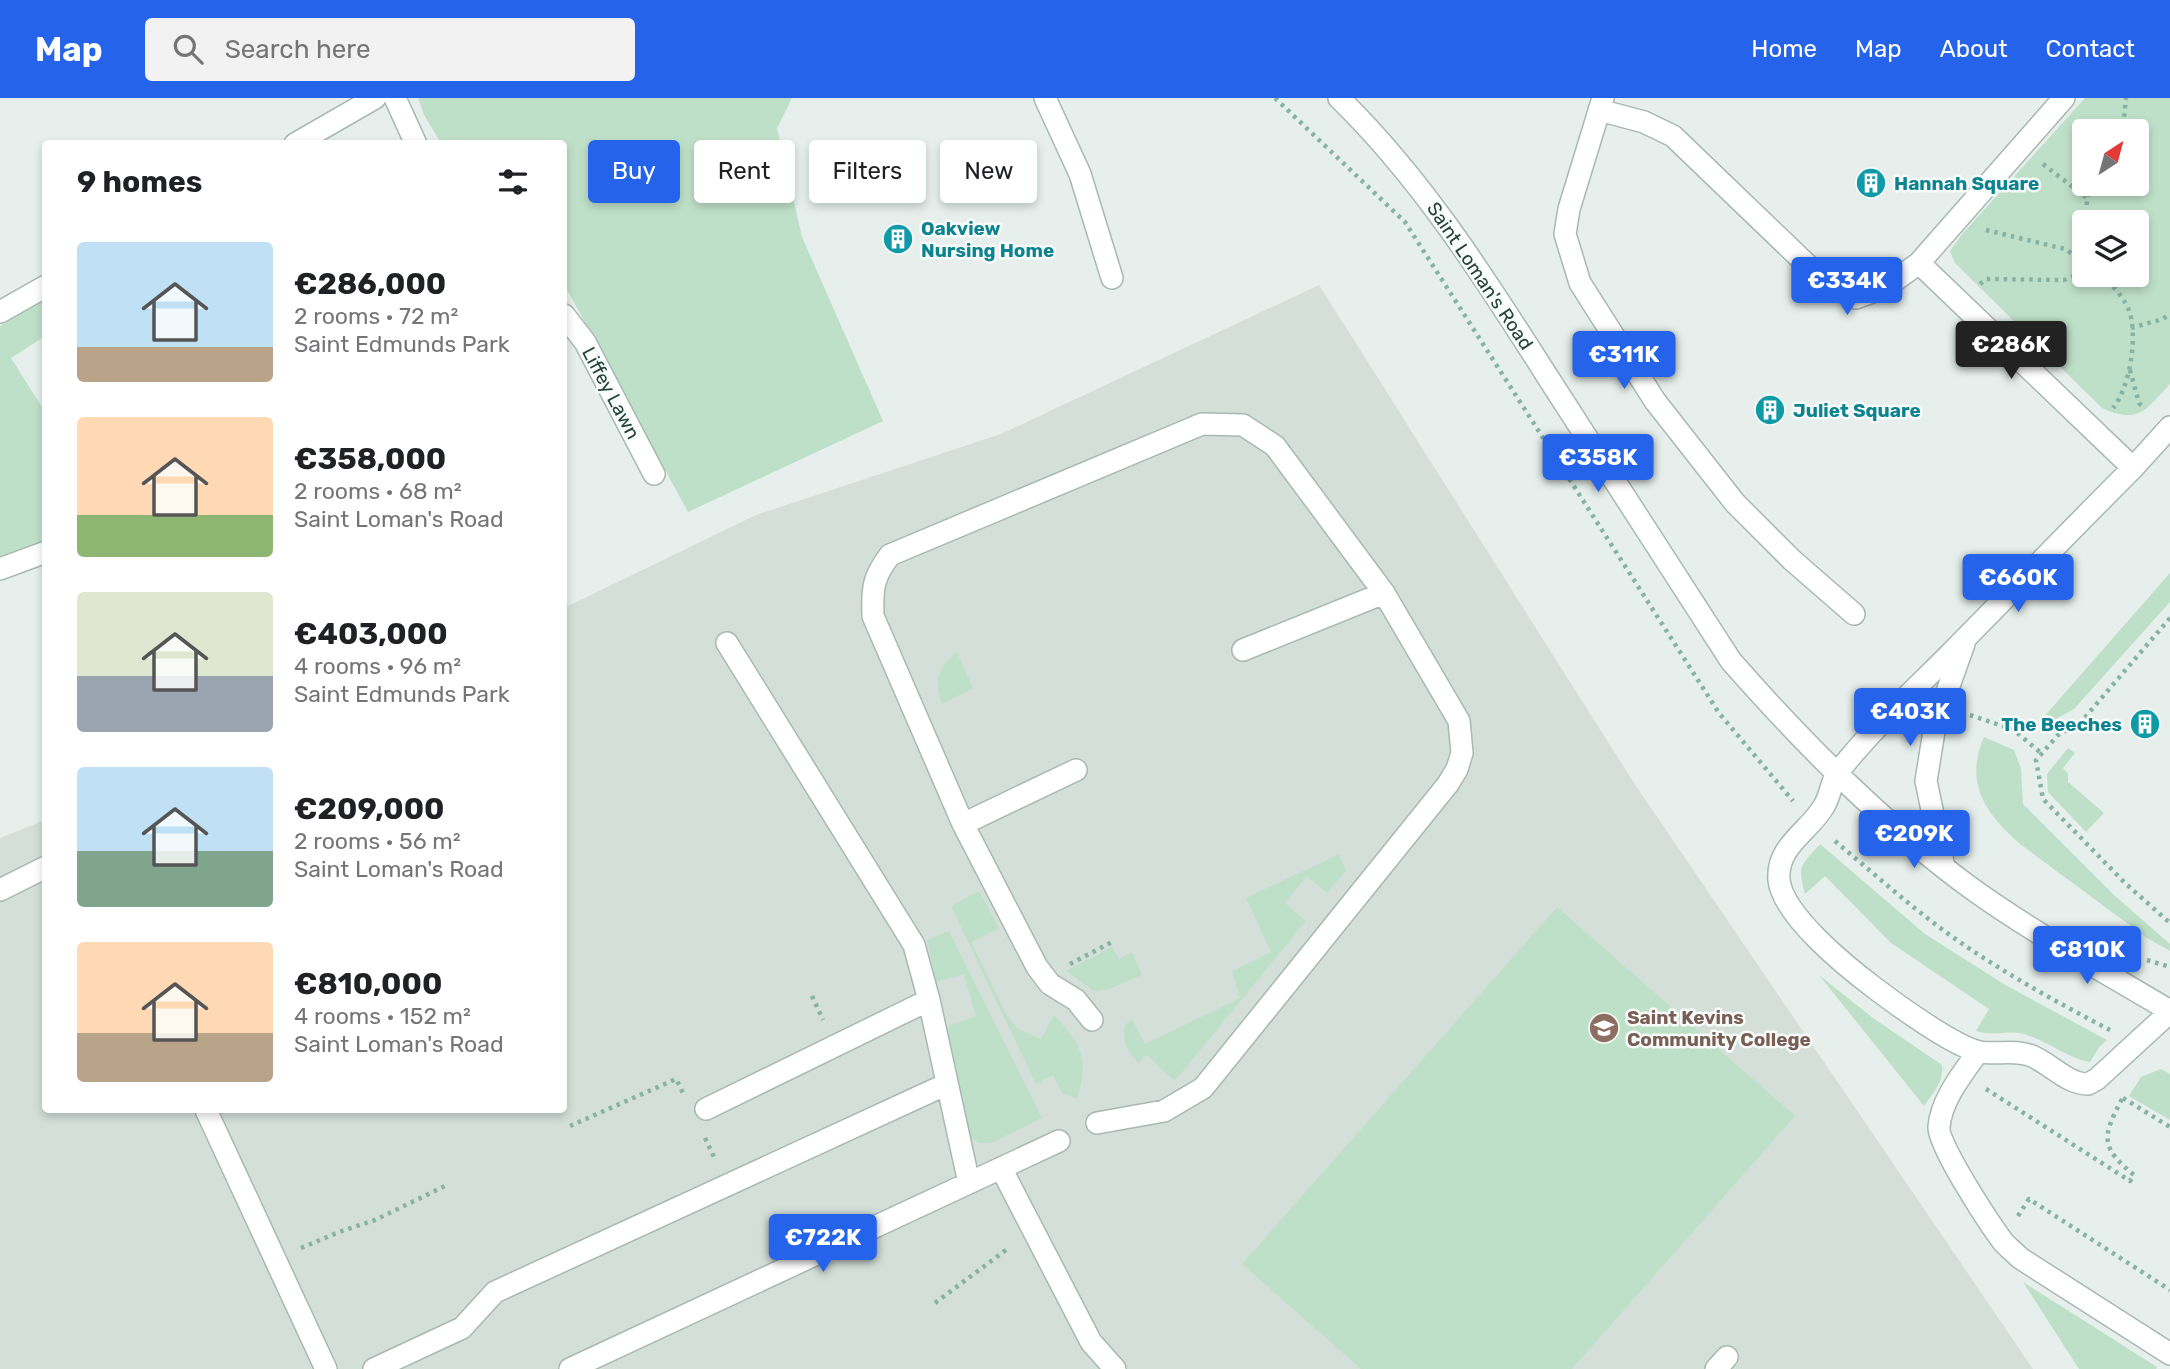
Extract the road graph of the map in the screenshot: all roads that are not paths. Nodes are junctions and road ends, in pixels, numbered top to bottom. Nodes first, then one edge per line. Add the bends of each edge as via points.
1 (375, 98) edge
2 (395, 98) edge
3 (1045, 98) edge
4 (1339, 98) edge
5 (2064, 98) edge
6 (1601, 104) edge
7 (303, 140) edge
8 (414, 140) edge
9 (1919, 263) junction
10 (1112, 278) dead end
11 (42, 288) edge
12 (0, 312) edge
13 (567, 319) edge
14 (2169, 428) edge
15 (2133, 468) junction
16 (654, 474) dead end
17 (42, 553) edge
18 (0, 569) edge
19 (1384, 593) junction
20 (1854, 614) dead end
21 (1968, 636) junction
22 (727, 643) dead end
23 (1243, 650) dead end
24 (1076, 770) dead end
25 (1836, 774) junction
26 (963, 824) junction
27 (1944, 867) junction
28 (42, 869) edge
29 (0, 890) edge
30 (929, 1000) junction
31 (2170, 1012) edge
32 (1092, 1020) dead end
33 (1978, 1052) junction
34 (947, 1084) junction
35 (697, 1112) road end
36 (206, 1113) edge
37 (1097, 1123) dead end
38 (1059, 1141) dead end
39 (1001, 1168) junction
40 (969, 1183) junction
41 (2170, 1354) edge
42 (317, 1366) edge
43 (374, 1369) edge
44 (569, 1369) edge
45 (1115, 1369) edge

1 - 7 street
2 - 8 street
3 - 10 street via 1080,174
4 - 25 street, Saint Loman's Road via 1408,173 1476,266 1731,661
5 - 9 street
6 - 9 street via 1674,136 1825,282 1856,298 1886,287
6 - 20 street via 1565,234 1580,283 1655,401 1735,503
9 - 15 street
11 - 12 street
13 - 16 street, Liffey Lawn via 585,342
14 - 15 street
15 - 21 street
17 - 18 street
19 - 23 street
19 - 26 street via 1275,446 1243,425 1223,423 1202,424 890,555 878,571 872,591 873,616
19 - 37 street via 1459,721 1462,753 1457,769 1203,1088 1164,1111
21 - 25 street
21 - 27 street via 1935,725 1926,781
22 - 30 street via 914,945
24 - 26 street
25 - 27 street, Saint Loman's Road
25 - 33 street via 1824,806 1780,863 1781,892 1808,928 1867,982
26 - 32 street via 1037,967
27 - 31 street, Saint Loman's Road via 2026,925
28 - 29 street
30 - 34 street
30 - 35 street
31 - 33 street via 2088,1084 2027,1054
33 - 41 street via 1946,1103 1938,1130 1944,1149 2003,1241 2020,1258
34 - 40 street
34 - 43 street via 495,1292 462,1328
36 - 42 street via 275,1259
38 - 39 street
39 - 40 street
39 - 45 street via 1091,1342
40 - 44 street

